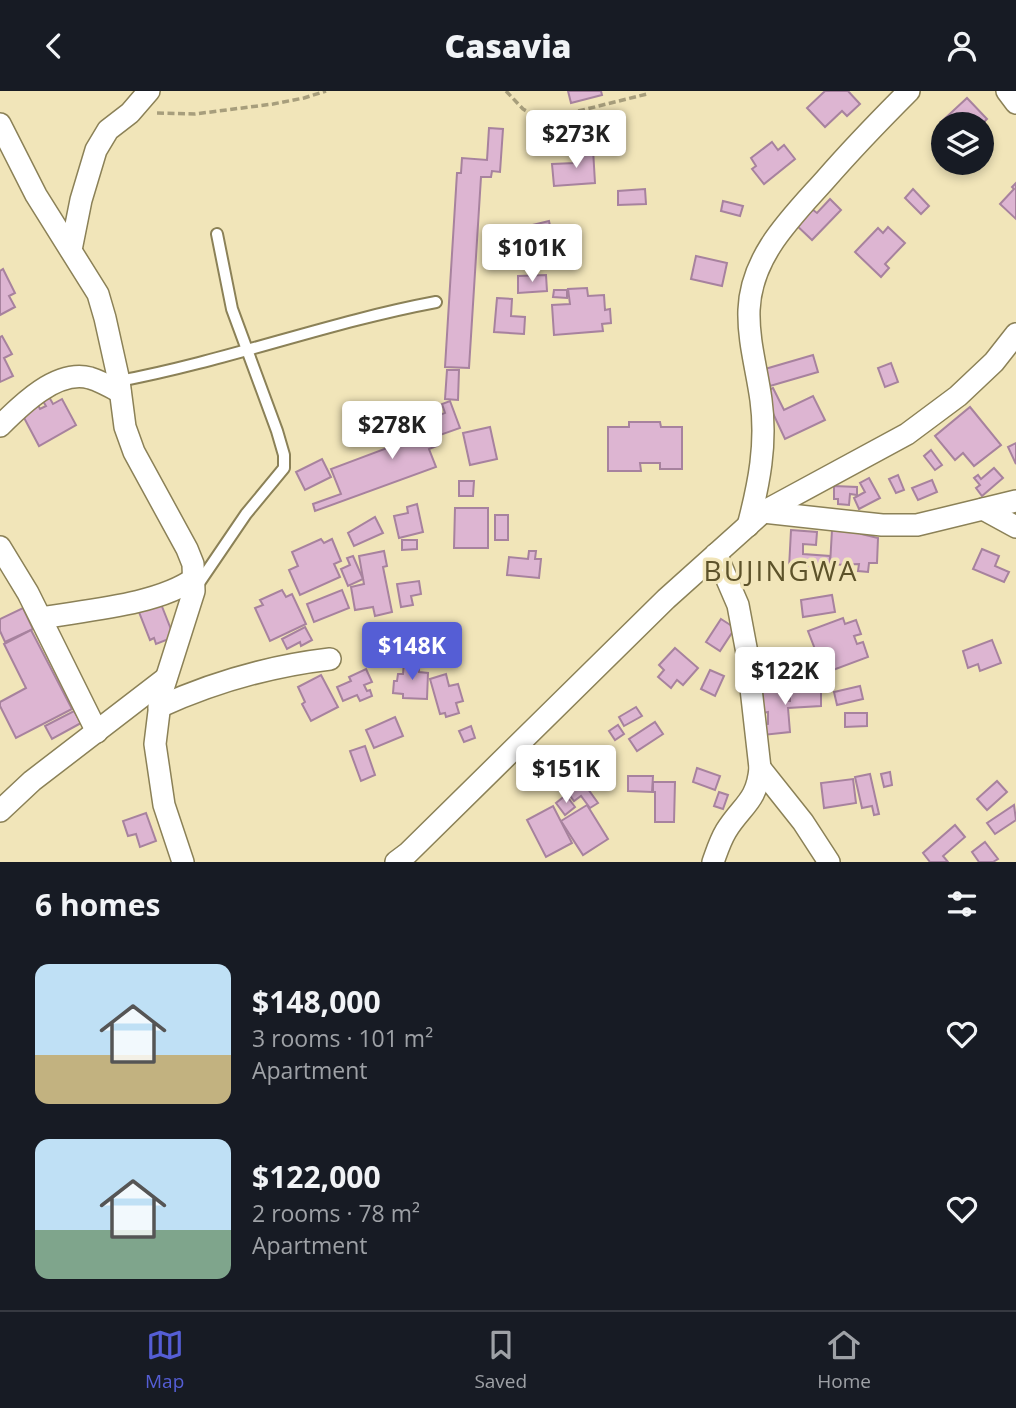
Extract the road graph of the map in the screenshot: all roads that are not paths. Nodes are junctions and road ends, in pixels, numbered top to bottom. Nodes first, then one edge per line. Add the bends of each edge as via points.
1 (149, 91) edge
2 (909, 91) edge
3 (1007, 91) edge
4 (1016, 103) edge
5 (0, 124) edge
6 (217, 233) dead end
7 (71, 250) junction
8 (436, 302) dead end
9 (1016, 334) edge
10 (248, 349) junction
11 (120, 386) junction
12 (0, 426) edge
13 (1016, 501) edge
14 (983, 509) junction
15 (755, 519) junction
16 (1016, 527) edge
17 (0, 547) edge
18 (716, 554) junction
19 (194, 585) junction
20 (41, 618) junction
21 (330, 659) dead end
22 (166, 678) junction
23 (159, 707) junction
24 (97, 732) junction
25 (760, 768) junction
26 (0, 811) edge
27 (183, 862) edge
28 (396, 862) edge
29 (713, 862) edge
30 (829, 862) edge

1 - 7 street via 108,130 96,150
2 - 15 street via 778,232 754,278 749,312 764,453
3 - 4 street
5 - 7 street
6 - 10 lane via 232,309
7 - 11 street via 98,294
8 - 10 lane via 376,313
9 - 15 street via 958,396 907,434
10 - 11 lane
10 - 19 lane via 284,455 284,468
11 - 12 street via 78,377 60,381 29,397
11 - 19 street via 125,427 134,452 187,549
13 - 14 street
14 - 15 street via 917,525
14 - 16 street
15 - 18 street
17 - 20 street
18 - 25 street via 738,605
18 - 28 street
19 - 20 street via 160,596
19 - 22 street
20 - 24 street
21 - 23 street via 245,675
22 - 23 street
22 - 24 street
23 - 27 street via 158,776
24 - 26 street
25 - 29 street via 758,785 727,829
25 - 30 street

